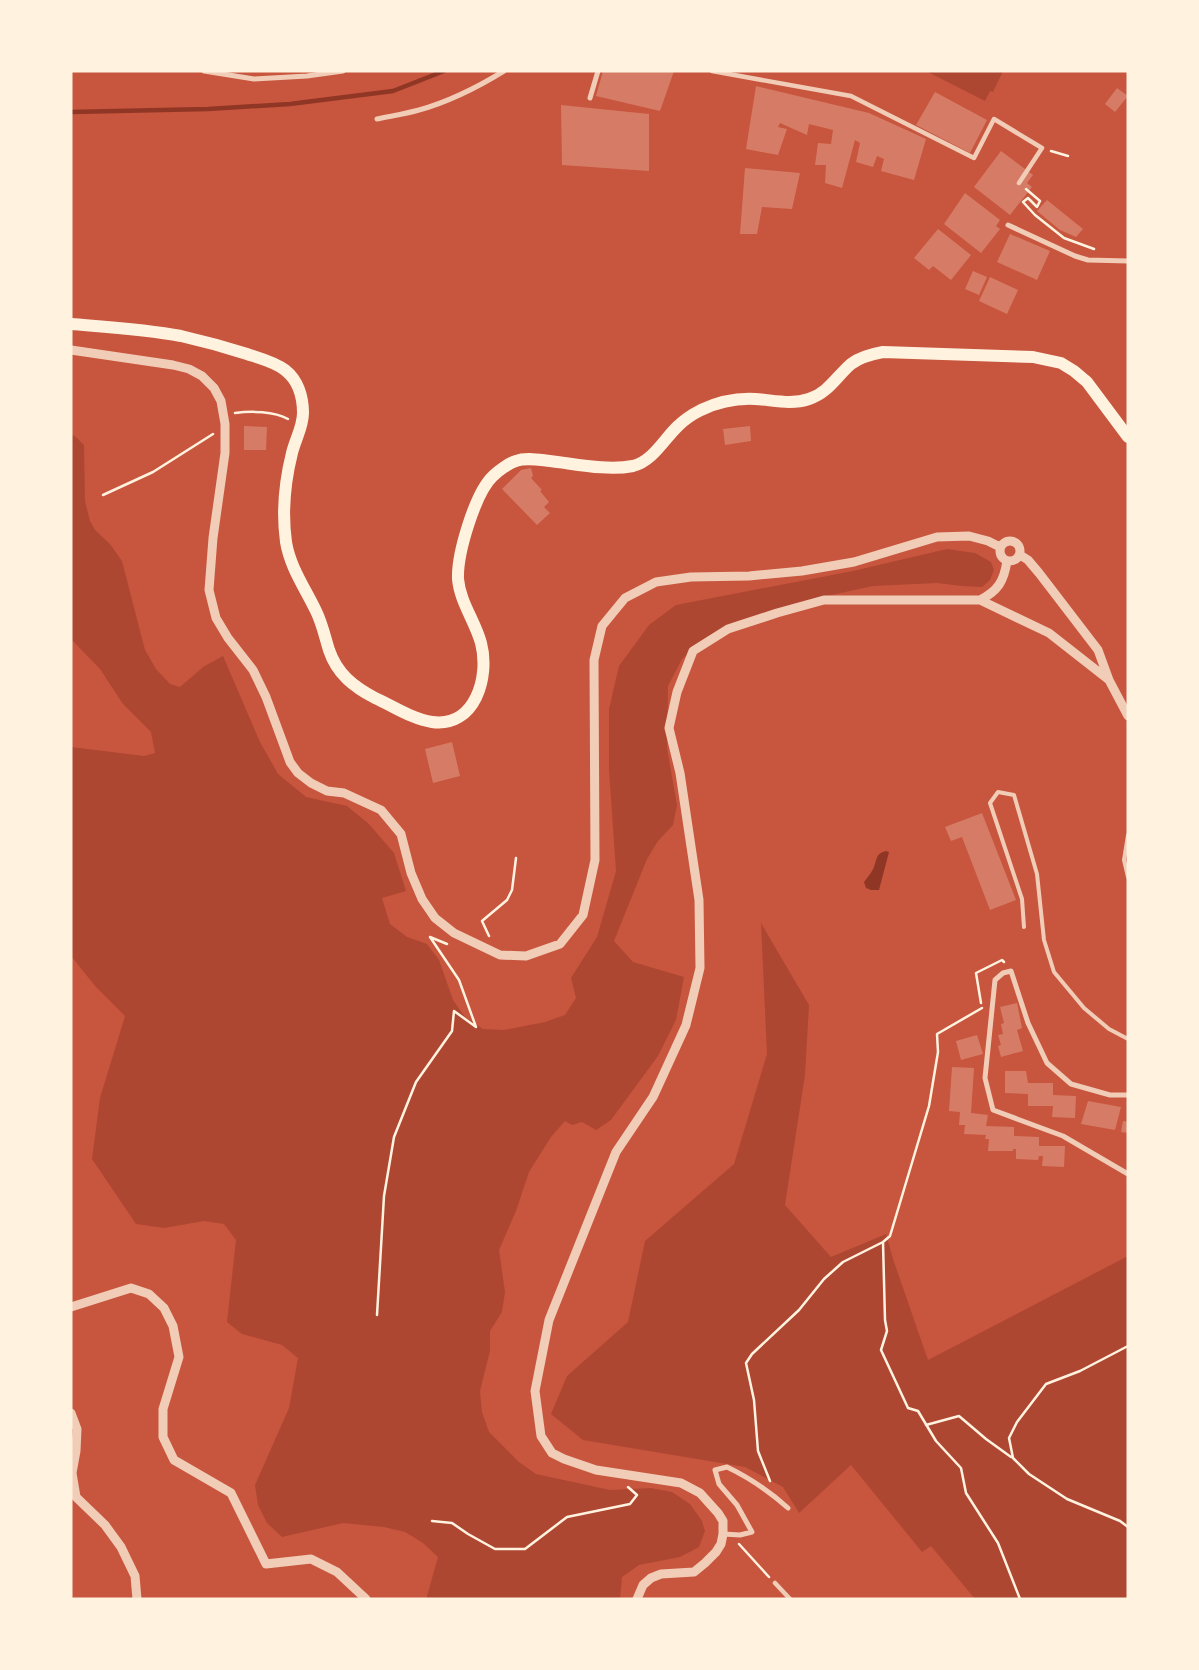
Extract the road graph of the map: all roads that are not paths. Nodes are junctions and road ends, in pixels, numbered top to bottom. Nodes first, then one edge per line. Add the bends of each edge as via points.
1 (204, 71) edge
2 (343, 71) edge
3 (504, 71) edge
4 (598, 71) edge
5 (712, 71) edge
6 (590, 98) dead end
7 (376, 119) dead end
8 (1020, 184) road end
9 (1008, 225) dead end
10 (1128, 262) edge
11 (71, 324) edge
12 (71, 350) edge
13 (1128, 437) edge
14 (1000, 547) junction
15 (1020, 555) junction
16 (1007, 561) junction
17 (980, 600) junction
18 (1109, 680) junction
19 (1128, 716) edge
20 (1128, 835) edge
21 (1128, 877) edge
22 (1024, 927) dead end
23 (1128, 1039) edge
24 (1128, 1095) edge
25 (1128, 1174) edge
26 (71, 1307) edge
27 (71, 1413) edge
28 (788, 1508) dead end
29 (723, 1534) junction
30 (775, 1583) road end
31 (137, 1599) edge
32 (366, 1599) edge
33 (637, 1599) edge
34 (790, 1599) edge

1 - 2 street via 254,79
3 - 7 street via 485,83 420,110
4 - 6 street
5 - 8 street via 850,96 974,158 994,118 1042,148
9 - 10 street via 1074,256
11 - 13 main road via 179,336 223,347 286,370 300,391 303,413 287,482 286,544 290,558 318,615 331,657 340,672 362,691 430,722 455,720 469,709 481,688 481,643 461,595 459,562 472,513 485,487 491,477 515,461 542,460 602,467 638,464 656,452 680,424 702,410 727,401 792,402 814,398 835,382 850,364 883,352 1033,357 1062,363 1088,382
12 - 14 street via 189,369 214,388 221,401 225,427 225,454 209,590 216,618 253,670 290,762 298,773 311,784 327,791 344,793 381,810 401,834 411,872 422,899 435,918 460,936 500,955 526,956 560,944 583,915 595,860 594,660 602,626 626,598 656,582 802,571 854,562 937,537 969,536
14 - 15 street via 1005,542 1016,542
14 - 16 street via 1001,557
15 - 16 street via 1013,561
15 - 18 street via 1039,573 1098,650
16 - 17 street via 1004,576 994,593
17 - 18 street via 1049,633
17 - 29 street via 824,600 777,613 728,629 693,651 678,692 669,728 680,773 699,900 700,968 686,1025 654,1097 616,1152 549,1320 535,1390 541,1436 552,1452 596,1470 681,1483 700,1493 718,1513 723,1521
18 - 19 street
20 - 21 lane via 1124,860
22 - 23 lane via 1022,898 990,803 998,792 1014,795 1037,874 1044,940 1054,972 1084,1008 1109,1029
24 - 25 street via 1110,1095 1072,1084 1047,1063 1028,1023 1011,971 995,980 985,1078 993,1110 1063,1136
26 - 32 street via 131,1288 149,1294 164,1308 173,1326 179,1357 163,1409 163,1437 174,1460 231,1493 266,1564 311,1559 337,1572
27 - 31 street via 77,1429 72,1472 76,1497 105,1525 121,1547 135,1576
28 - 29 street via 748,1476 727,1466 715,1470 719,1484 737,1505 752,1532
29 - 33 street via 716,1552 694,1572 661,1574 651,1578 643,1585
30 - 34 street

